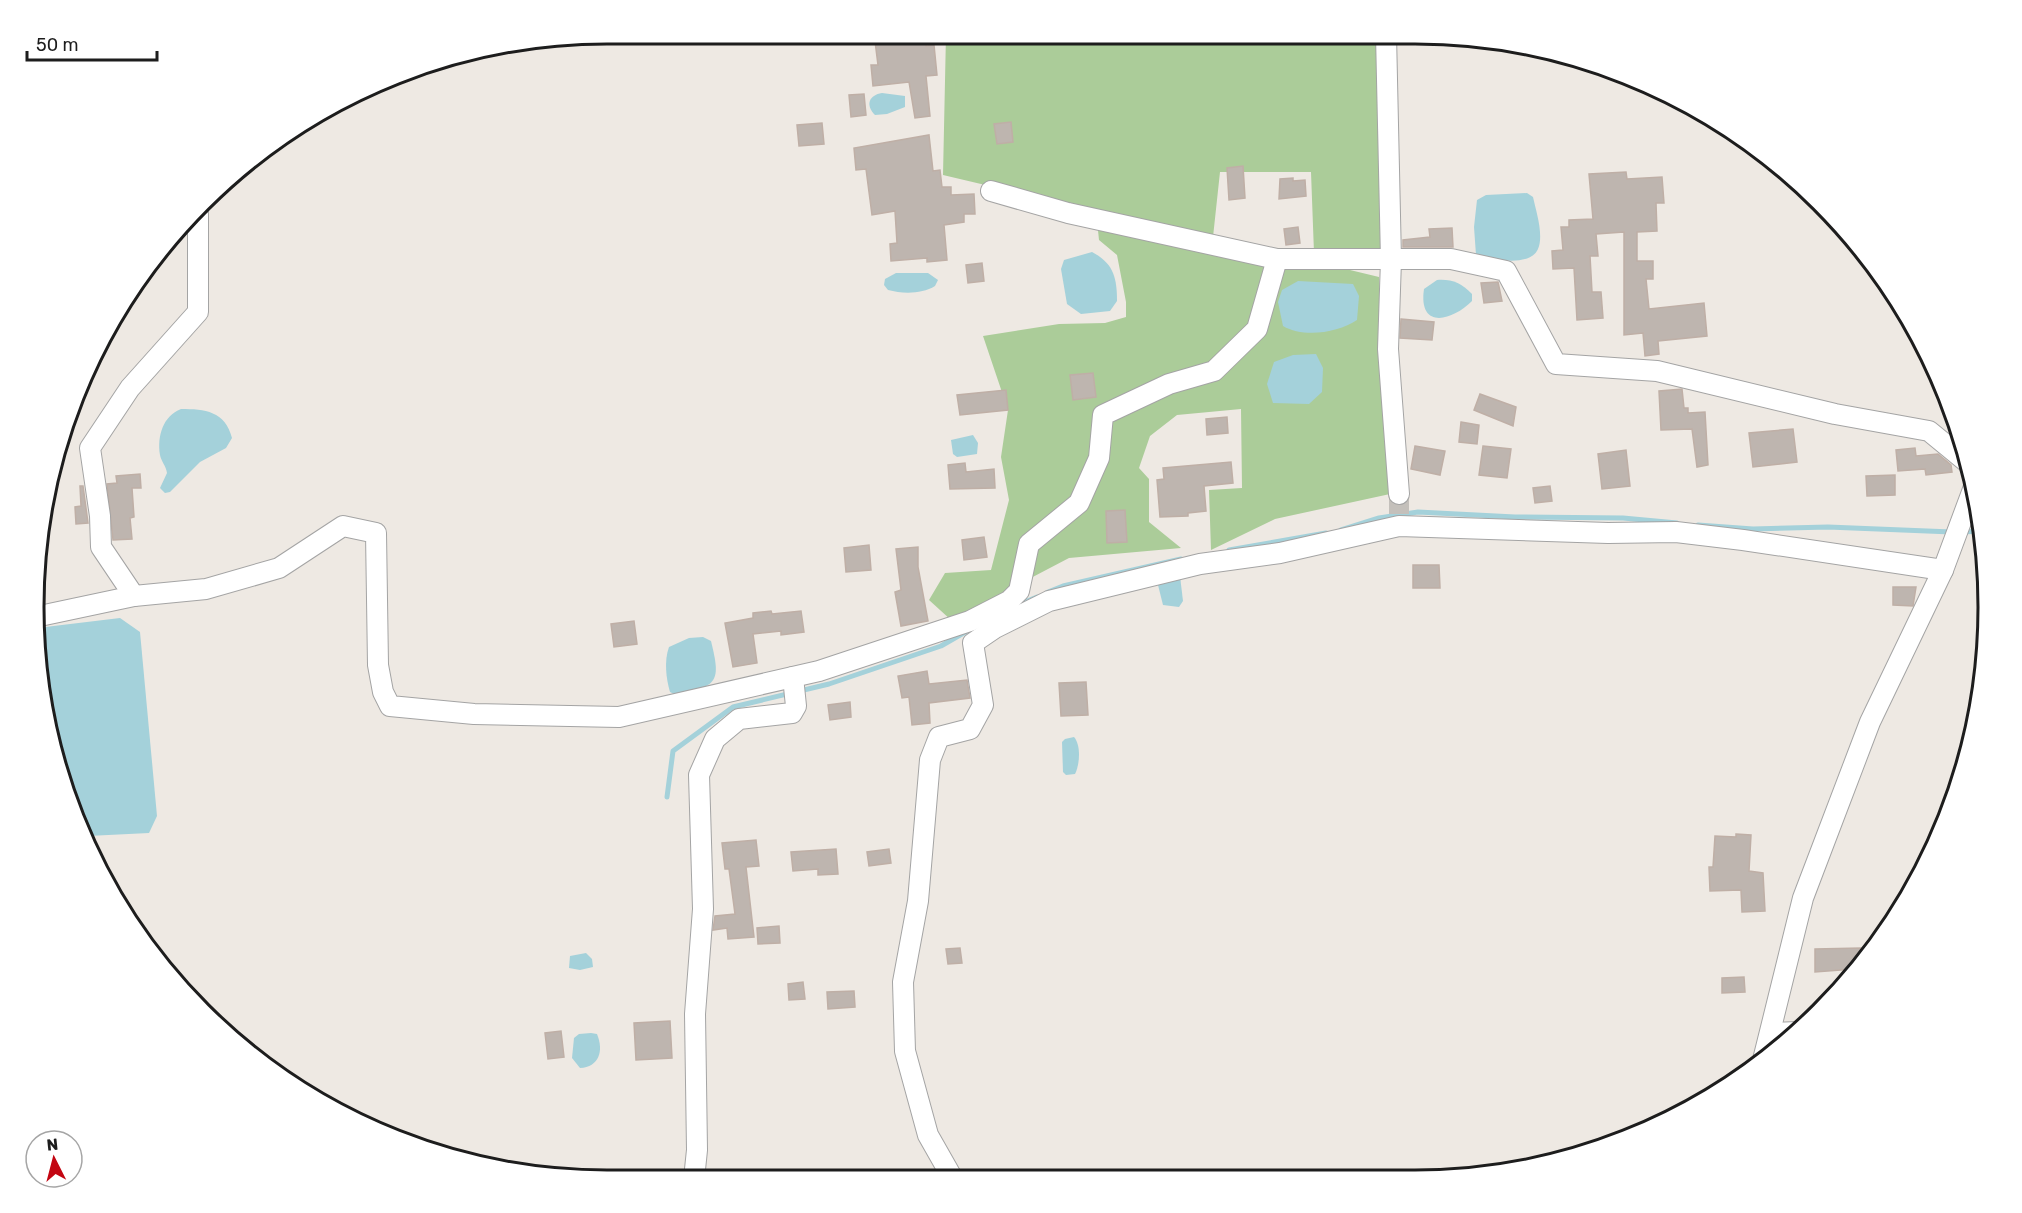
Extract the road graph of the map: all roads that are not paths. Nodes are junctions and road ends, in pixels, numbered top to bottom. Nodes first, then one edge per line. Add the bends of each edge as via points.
1 (1386, 44) edge
2 (991, 191) dead end
3 (198, 219) edge
4 (1277, 259) junction
5 (1392, 260) junction
6 (1957, 454) edge
7 (1399, 494) tunnel mouth
8 (1969, 501) edge
9 (1943, 570) junction
10 (134, 596) junction
11 (44, 615) edge
12 (793, 677) junction
13 (1771, 1033) junction
14 (1784, 1033) edge
15 (1767, 1046) edge
16 (695, 1170) edge
17 (948, 1170) edge

1 - 5 street
2 - 4 street via 1068,213
3 - 10 street via 198,312 130,388 90,448 100,516 100,548
4 - 5 street
4 - 12 street via 1257,329 1214,371 1169,384 1103,415 1099,458 1080,502 1029,544 1019,591 1009,601 942,631
5 - 6 street via 1450,259 1506,271 1556,364 1657,371 1835,414 1929,431
5 - 7 street via 1388,349
8 - 9 street
9 - 13 street via 1870,722 1807,887
9 - 17 street via 1676,532 1399,526 1280,553 1200,564 1049,601 994,628 973,643 983,705 970,729 939,737 930,760 918,901 903,982 905,1051 928,1135
10 - 11 street
10 - 12 street via 206,589 279,568 343,526 376,533 378,665 390,706 474,714 619,717
12 - 16 street via 796,706 792,712 739,719 716,739 699,775 703,909 695,1014
13 - 14 street
13 - 15 street

